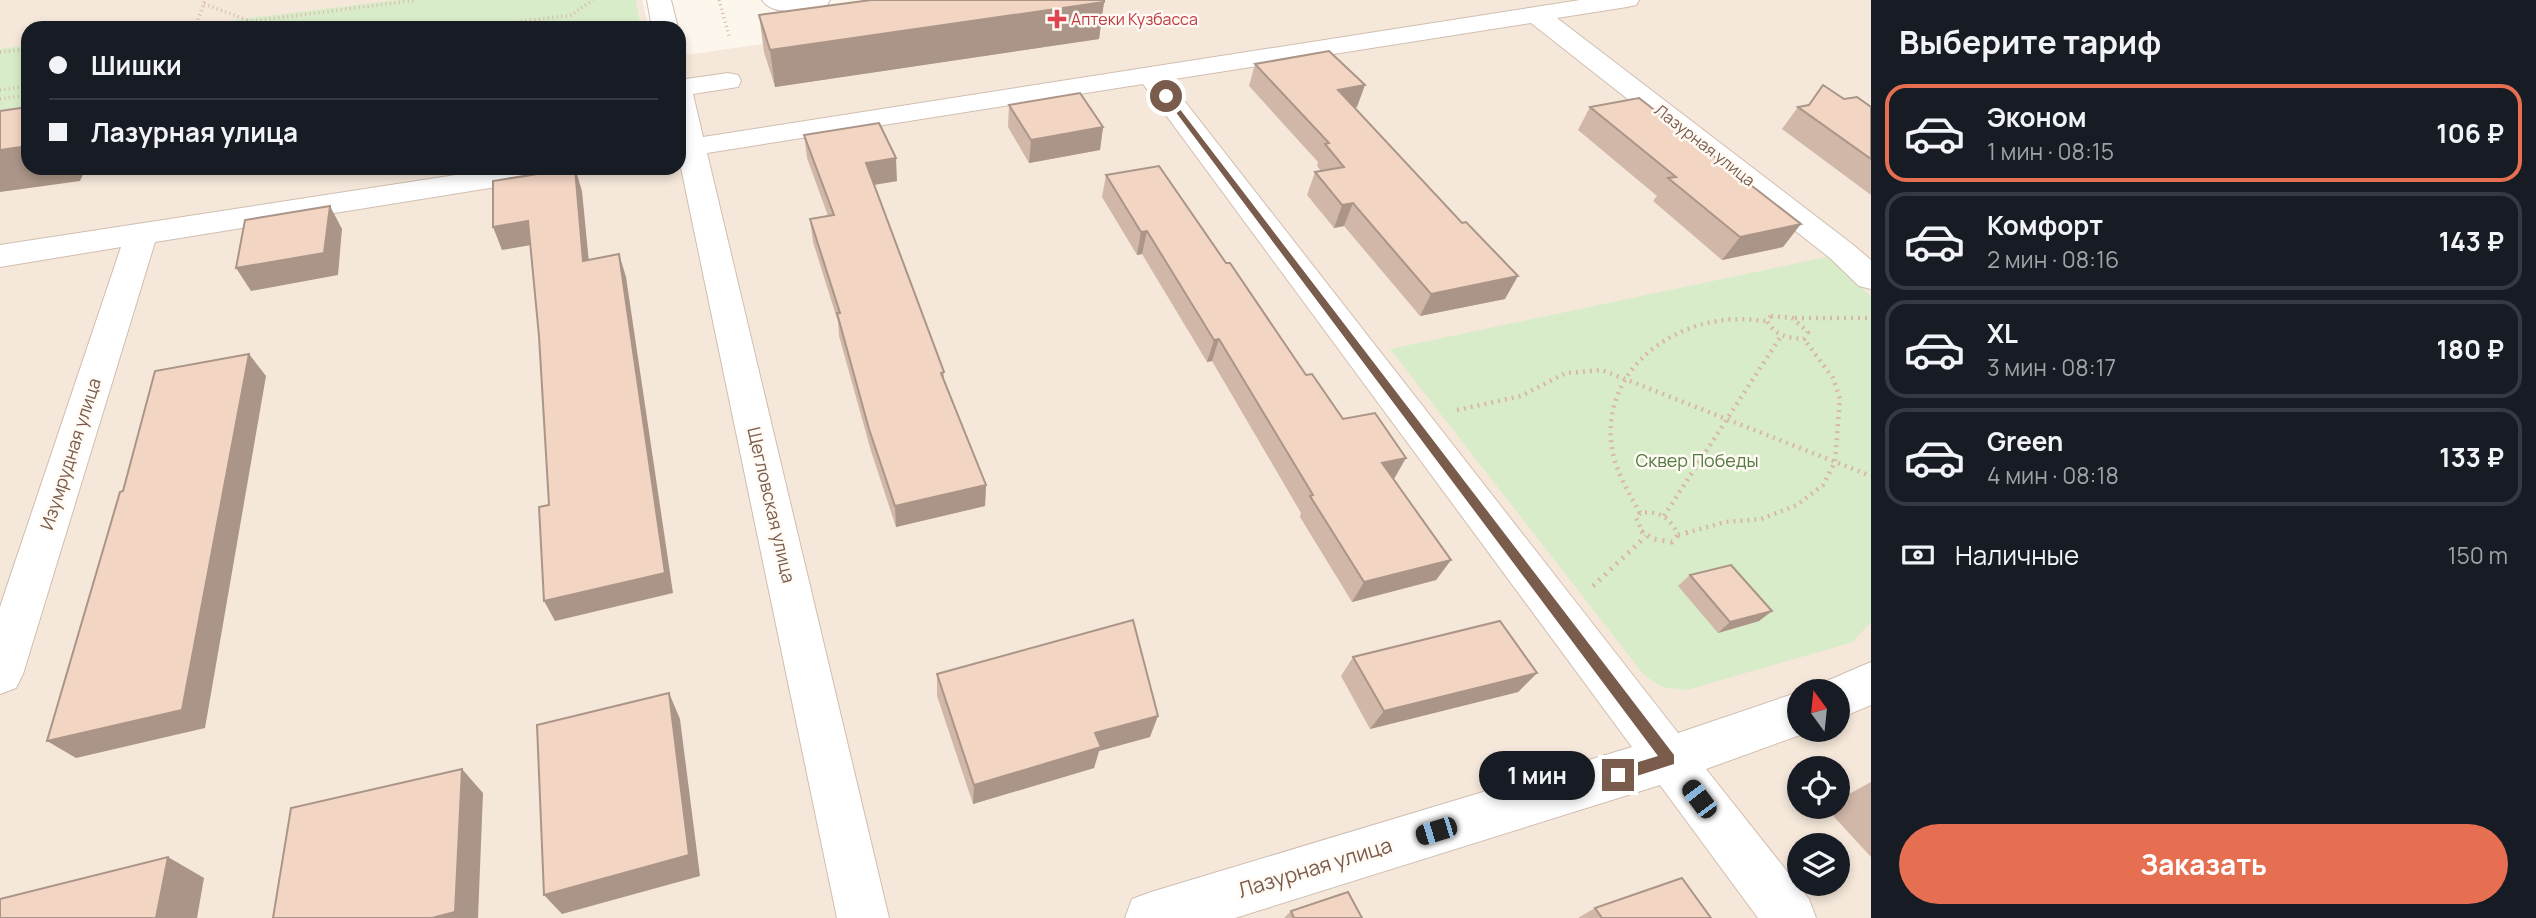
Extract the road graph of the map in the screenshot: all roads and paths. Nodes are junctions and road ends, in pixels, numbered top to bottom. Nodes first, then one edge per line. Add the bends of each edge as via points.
1 (417, 0) edge
2 (593, 0) edge
3 (659, 0) edge
4 (719, 0) edge
5 (774, 0) edge
6 (818, 0) edge
7 (1627, 0) edge
8 (204, 2) edge
9 (1536, 14) junction
10 (571, 15) junction
11 (199, 21) edge
12 (251, 21) joint
13 (525, 21) edge
14 (572, 21) edge
15 (664, 21) edge
16 (729, 36) dead end
17 (21, 50) edge
18 (0, 52) edge
19 (1150, 75) junction
20 (728, 81) dead end
21 (21, 87) edge
22 (686, 89) edge
23 (0, 90) edge
24 (21, 96) edge
25 (0, 99) edge
26 (686, 148) edge
27 (686, 152) edge
28 (513, 175) edge
29 (142, 233) junction
30 (0, 256) edge
31 (1871, 278) edge
32 (1795, 318) junction
33 (1871, 318) edge
34 (1767, 321) junction
35 (1781, 336) junction
36 (1804, 339) junction
37 (1623, 377) junction
38 (1727, 419) junction
39 (1412, 420) junction
40 (1835, 462) junction
41 (1871, 476) edge
42 (1640, 513) junction
43 (1664, 516) junction
44 (1678, 535) junction
45 (1646, 536) junction
46 (1562, 617) junction
47 (0, 674) edge
48 (1871, 683) edge
49 (1850, 693) edge
50 (1787, 718) edge
51 (1669, 760) junction
52 (863, 918) edge
53 (1151, 918) edge
54 (1790, 918) edge

1 - 12 path
2 - 10 path
3 - 15 street
4 - 16 path
5 - 6 street via 786,4
7 - 9 street
8 - 11 path
8 - 12 path
9 - 19 street
9 - 31 street, Лазурная улица
10 - 13 path
10 - 14 path
17 - 18 path
19 - 26 street
19 - 39 street
20 - 22 street
21 - 23 path
24 - 25 path
27 - 52 street, Щегловская улица
28 - 29 street
29 - 30 street
29 - 47 street, Изумрудная улица
32 - 33 path
32 - 34 path via 1782,314
32 - 36 path via 1808,332
34 - 35 path
34 - 37 path via 1718,321 1694,327 1640,356
35 - 36 path
35 - 38 path
36 - 40 path via 1833,379 1840,399
37 - 38 path
37 - 39 path via 1602,370 1566,373 1521,396
37 - 42 path via 1614,399 1611,447
38 - 40 path
38 - 43 path
39 - 46 street
40 - 41 path
40 - 44 path via 1823,485 1797,505 1761,519 1725,522
42 - 43 path
42 - 45 path via 1637,528
43 - 44 path via 1675,525
44 - 45 path via 1672,542
45 - 46 path
46 - 51 street
48 - 49 street
50 - 51 street, Лазурная улица
51 - 53 street, Лазурная улица
51 - 54 street

